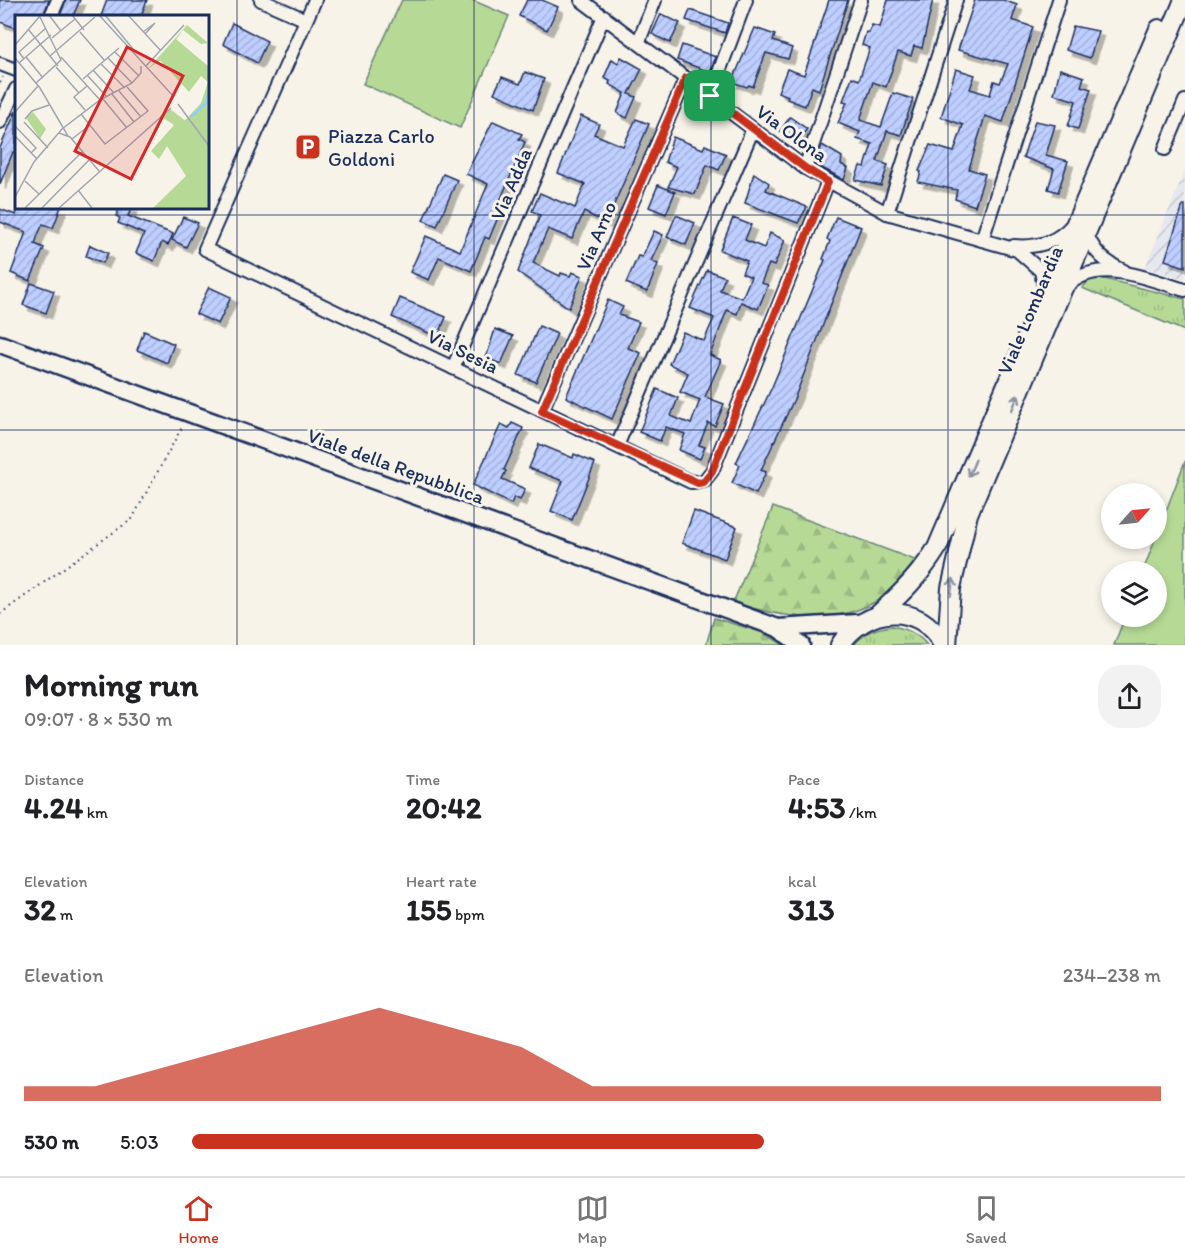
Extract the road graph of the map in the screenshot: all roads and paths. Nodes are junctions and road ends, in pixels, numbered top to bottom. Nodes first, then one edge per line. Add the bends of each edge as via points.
1 (58, 0) edge
2 (261, 0) edge
3 (315, 0) edge
4 (581, 0) edge
5 (655, 0) edge
6 (746, 0) edge
7 (861, 0) edge
8 (956, 0) edge
9 (1059, 0) edge
10 (1172, 0) edge
11 (1184, 0) edge
12 (51, 15) edge
13 (604, 16) junction
14 (306, 20) junction
15 (639, 41) junction
16 (0, 64) edge
17 (15, 70) edge
18 (686, 78) junction
19 (15, 91) edge
20 (710, 96) junction
21 (1185, 101) edge
22 (0, 122) edge
23 (753, 129) junction
24 (1165, 149) dead end
25 (805, 168) junction
26 (828, 182) junction
27 (887, 213) junction
28 (1083, 225) junction
29 (982, 240) junction
30 (1006, 246) junction
31 (1133, 275) junction
32 (1185, 290) edge
33 (1053, 296) junction
34 (0, 344) edge
35 (453, 368) junction
36 (542, 411) junction
37 (189, 413) junction
38 (617, 446) junction
39 (0, 614) edge
40 (879, 614) junction
41 (858, 623) junction
42 (778, 628) junction
43 (801, 645) edge
44 (840, 645) edge
45 (945, 645) edge

1 - 12 street
2 - 14 street
3 - 14 street
4 - 13 street, Via Olona
5 - 15 street
6 - 20 street
7 - 25 street
8 - 27 street
9 - 29 street
10 - 28 main road, Viale Lombardia
11 - 28 main road, Viale Lombardia
13 - 15 street, Via Olona
13 - 35 street, Via Adda
14 - 35 street, Via Sesia via 205,249
15 - 18 street, Via Olona
16 - 17 street
18 - 20 street, Via Olona
18 - 36 street, Via Arno
19 - 22 street
20 - 23 street, Via Olona
21 - 24 street
23 - 25 street, Via Olona
23 - 38 street
25 - 26 street, Via Olona
26 - 27 street, Via Olona
26 - 38 street, Via Sesia via 712,471 704,482 691,482
27 - 29 street, Via Olona
28 - 30 street, Via Olona via 1069,229 1051,242 1031,247
28 - 31 street via 1102,258
28 - 33 main road, Viale Lombardia
29 - 30 street, Via Olona
30 - 33 street, Via Olona via 1027,256 1041,271
31 - 32 street
31 - 33 street via 1094,271
33 -> 40 main road, Viale Lombardia via 937,548 913,582
45 -> 33 main road, Viale Lombardia via 951,588 968,514
34 - 37 street, Viale della Repubblica
35 - 36 street, Via Sesia
36 - 38 street, Via Sesia
37 - 39 path via 132,519
37 - 42 street, Viale della Repubblica
40 - 41 main road
40 - 45 main road via 900,614 921,621
41 - 42 street
41 - 44 main road
42 - 43 street

